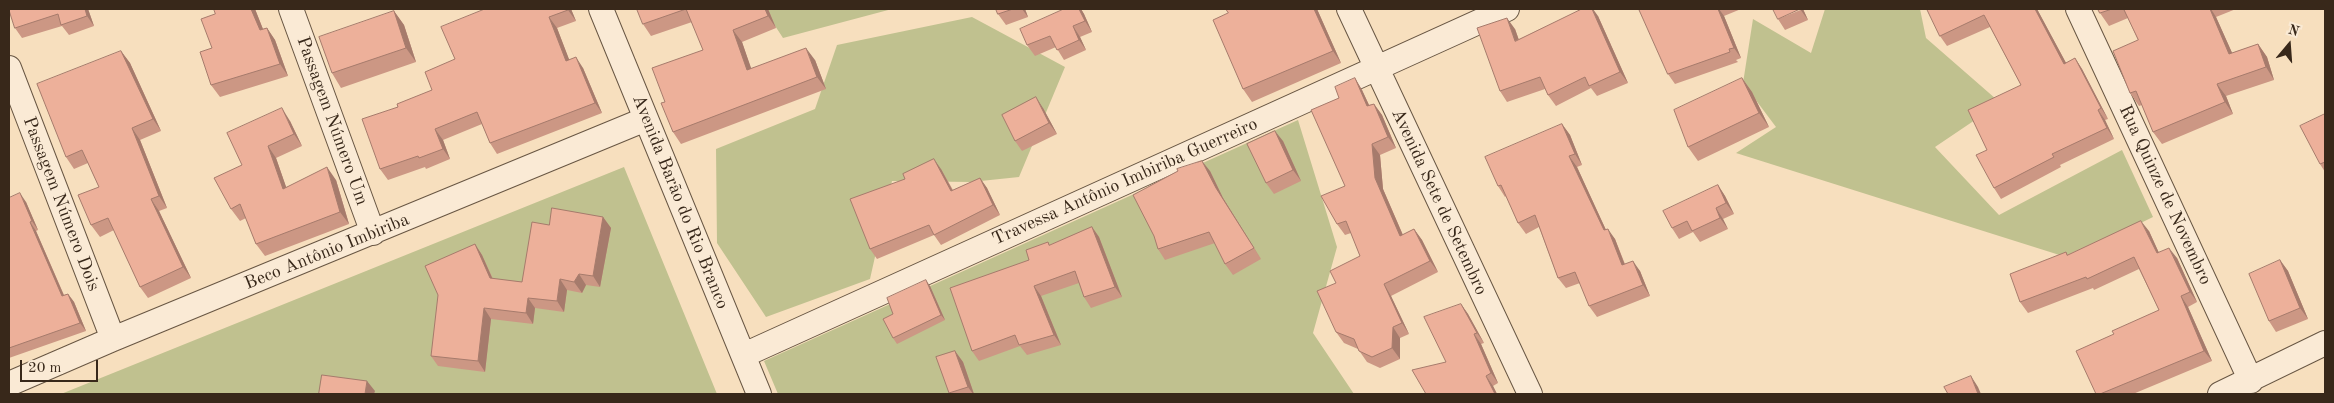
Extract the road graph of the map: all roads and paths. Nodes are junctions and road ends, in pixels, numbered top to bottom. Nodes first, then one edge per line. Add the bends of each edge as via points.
1 (292, 9) edge
2 (602, 9) edge
3 (1349, 9) edge
4 (1507, 9) edge
5 (2078, 9) edge
6 (1376, 67) junction
7 (9, 68) edge
8 (646, 119) junction
9 (373, 233) junction
10 (113, 339) junction
11 (2325, 344) edge
12 (744, 355) junction
13 (2251, 380) junction
14 (9, 384) edge
15 (759, 394) edge
16 (1530, 394) edge
17 (2220, 394) edge

1 - 9 street, Passagem Número Um
2 - 8 street, Avenida Barão do Rio Branco
3 - 6 street, Avenida Sete de Setembro
4 - 6 street, Travessa Antônio Imbiriba Guerreiro
5 - 13 street, Rua Quinze de Novembro
6 - 12 street, Travessa Antônio Imbiriba Guerreiro
6 - 16 street, Avenida Sete de Setembro
7 - 10 street, Passagem Número Dois
8 - 9 street, Beco Antônio Imbiriba
8 - 12 street, Avenida Barão do Rio Branco
9 - 10 street, Beco Antônio Imbiriba
10 - 14 street, Beco Antônio Imbiriba
11 - 13 street
12 - 15 street, Avenida Barão do Rio Branco
13 - 17 street

